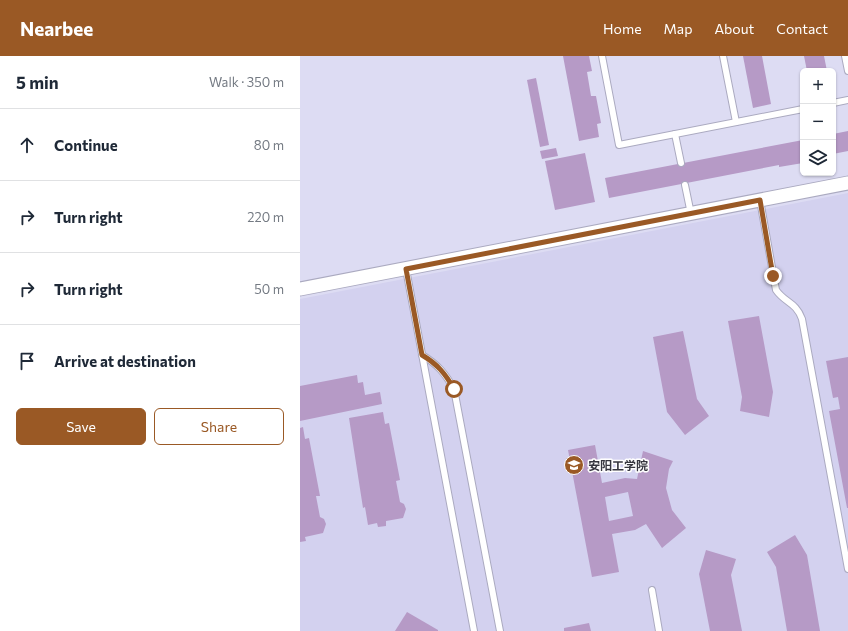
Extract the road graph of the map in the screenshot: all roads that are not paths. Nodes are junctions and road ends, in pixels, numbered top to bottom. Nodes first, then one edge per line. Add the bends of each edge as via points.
1 (602, 56) edge
2 (723, 56) edge
3 (845, 56) edge
4 (848, 72) edge
5 (848, 100) edge
6 (836, 102) edge
7 (800, 110) edge
8 (736, 122) junction
9 (675, 134) junction
10 (681, 163) dead end
11 (848, 183) edge
12 (685, 185) dead end
13 (760, 200) junction
14 (691, 214) junction
15 (406, 269) junction
16 (300, 289) edge
17 (422, 355) junction
18 (848, 568) edge
19 (652, 590) dead end
20 (474, 631) edge
21 (500, 631) edge
22 (659, 631) edge

1 - 9 lane via 619,145
2 - 8 lane
3 - 4 lane
5 - 6 lane
7 - 8 lane
8 - 9 lane
9 - 10 lane
11 - 13 street
12 - 14 lane
13 - 14 street
13 - 18 lane via 776,290 799,310 802,319
14 - 15 street
15 - 16 street
15 - 17 lane
17 - 20 lane
17 - 21 lane via 437,364 454,389
19 - 22 lane

